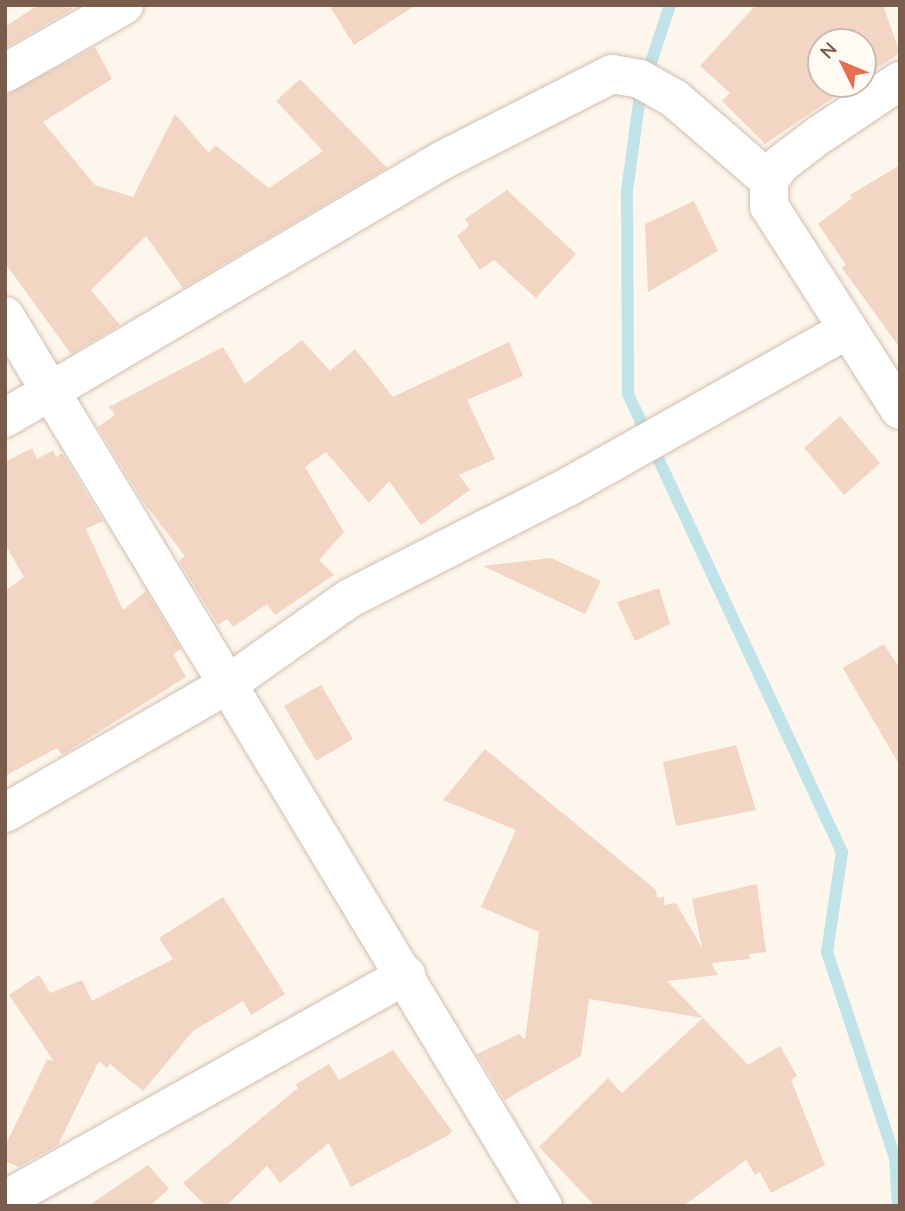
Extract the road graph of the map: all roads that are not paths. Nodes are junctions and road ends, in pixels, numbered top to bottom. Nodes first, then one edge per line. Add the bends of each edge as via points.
1 (124, 5) edge
2 (5, 73) edge
3 (900, 81) edge
4 (769, 180) junction
5 (5, 316) edge
6 (846, 330) junction
7 (50, 391) junction
8 (900, 410) edge
9 (5, 418) edge
10 (228, 684) junction
11 (5, 813) edge
12 (407, 975) junction
13 (5, 1200) edge
14 (543, 1206) edge

1 - 2 street
3 - 4 street via 819,135 781,164
4 - 6 street via 769,206
4 - 7 street via 675,99 640,79 612,74 441,161
5 - 7 street
6 - 8 street
6 - 10 street via 566,488 350,598
7 - 9 street
7 - 10 street
10 - 11 street
10 - 12 street
12 - 13 street
12 - 14 street

